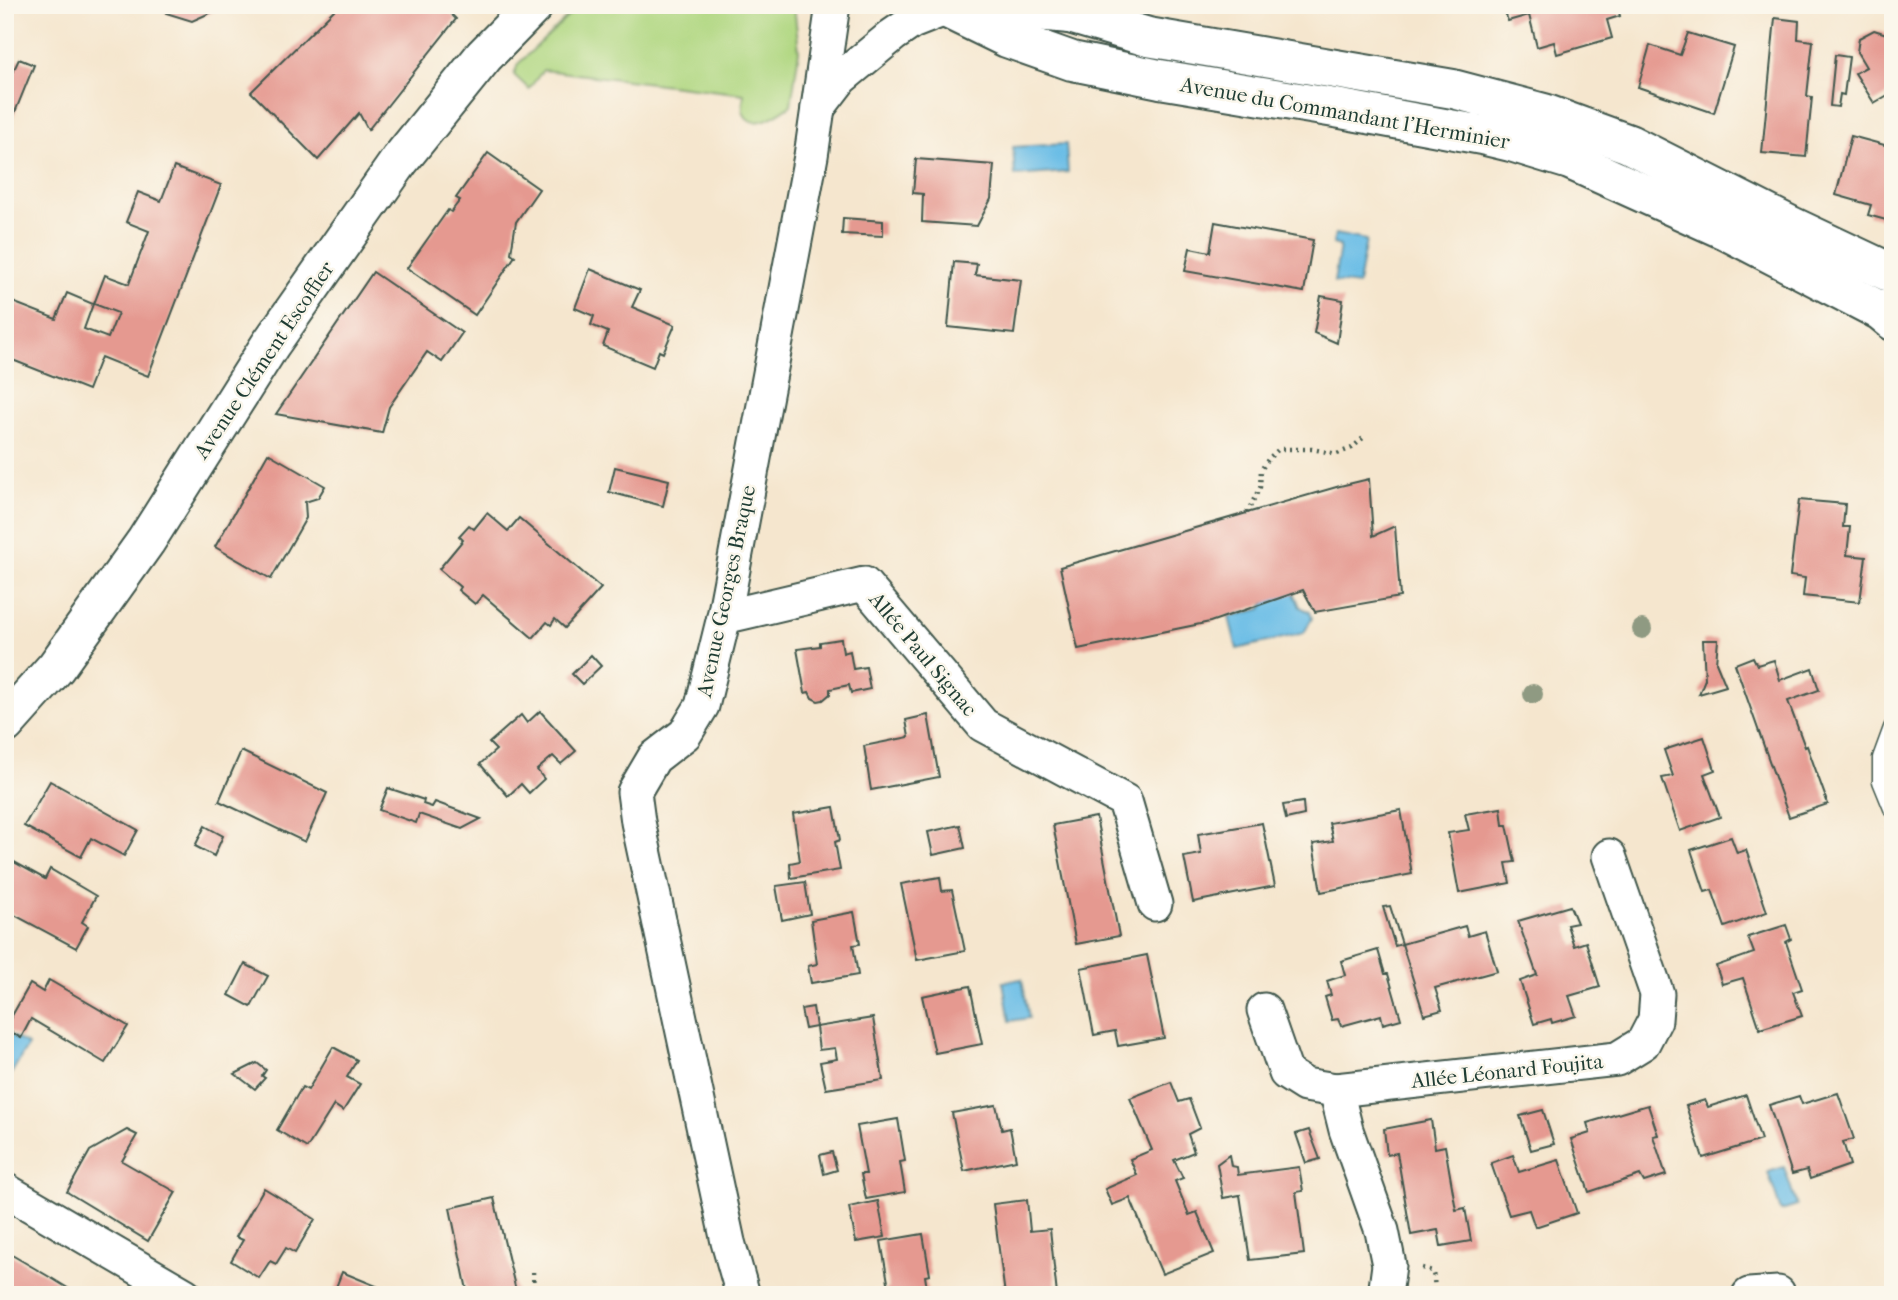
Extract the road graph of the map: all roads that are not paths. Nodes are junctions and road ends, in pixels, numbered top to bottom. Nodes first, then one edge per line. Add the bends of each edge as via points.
1 (534, 5) edge
2 (543, 5) edge
3 (833, 5) edge
4 (1014, 5) edge
5 (942, 7) edge
6 (1060, 10) edge
7 (484, 56) junction
8 (818, 108) junction
9 (1893, 274) edge
10 (1893, 321) edge
11 (724, 617) junction
12 (5, 724) edge
13 (1893, 729) edge
14 (1893, 808) edge
15 (1609, 856) dead end
16 (1155, 904) dead end
17 (1264, 1010) dead end
18 (1336, 1090) junction
19 (5, 1190) edge
20 (184, 1295) edge
21 (743, 1295) edge
22 (1385, 1295) edge

1 - 7 street, Avenue Clément Escoffier
2 - 7 street
3 - 8 street, Avenue Georges Braque
4 - 6 street, Avenue du Commandant l'Herminier via 1025,10
5 - 8 street via 893,34 842,78
5 - 10 street, Avenue du Commandant l'Herminier via 1007,38 1072,61 1482,135 1570,160 1725,230
6 - 9 street, Avenue du Commandant l'Herminier via 1148,37 1452,89 1544,113 1629,144
7 - 12 street, Avenue Clément Escoffier via 400,160 277,334 146,541 56,667
8 - 11 street, Avenue Georges Braque
11 - 16 street, Allée Paul Signac via 864,584 983,725 1125,801
11 - 21 street, Avenue Georges Braque via 702,706 685,734 654,758 634,792
13 - 14 lane via 1882,758 1882,781
15 - 18 street, Allée Léonard Foujita via 1657,994 1655,1020 1643,1043 1617,1059
17 - 18 street, Allée Léonard Foujita via 1286,1073 1305,1085
18 - 22 street via 1382,1231 1389,1265
19 - 20 street

